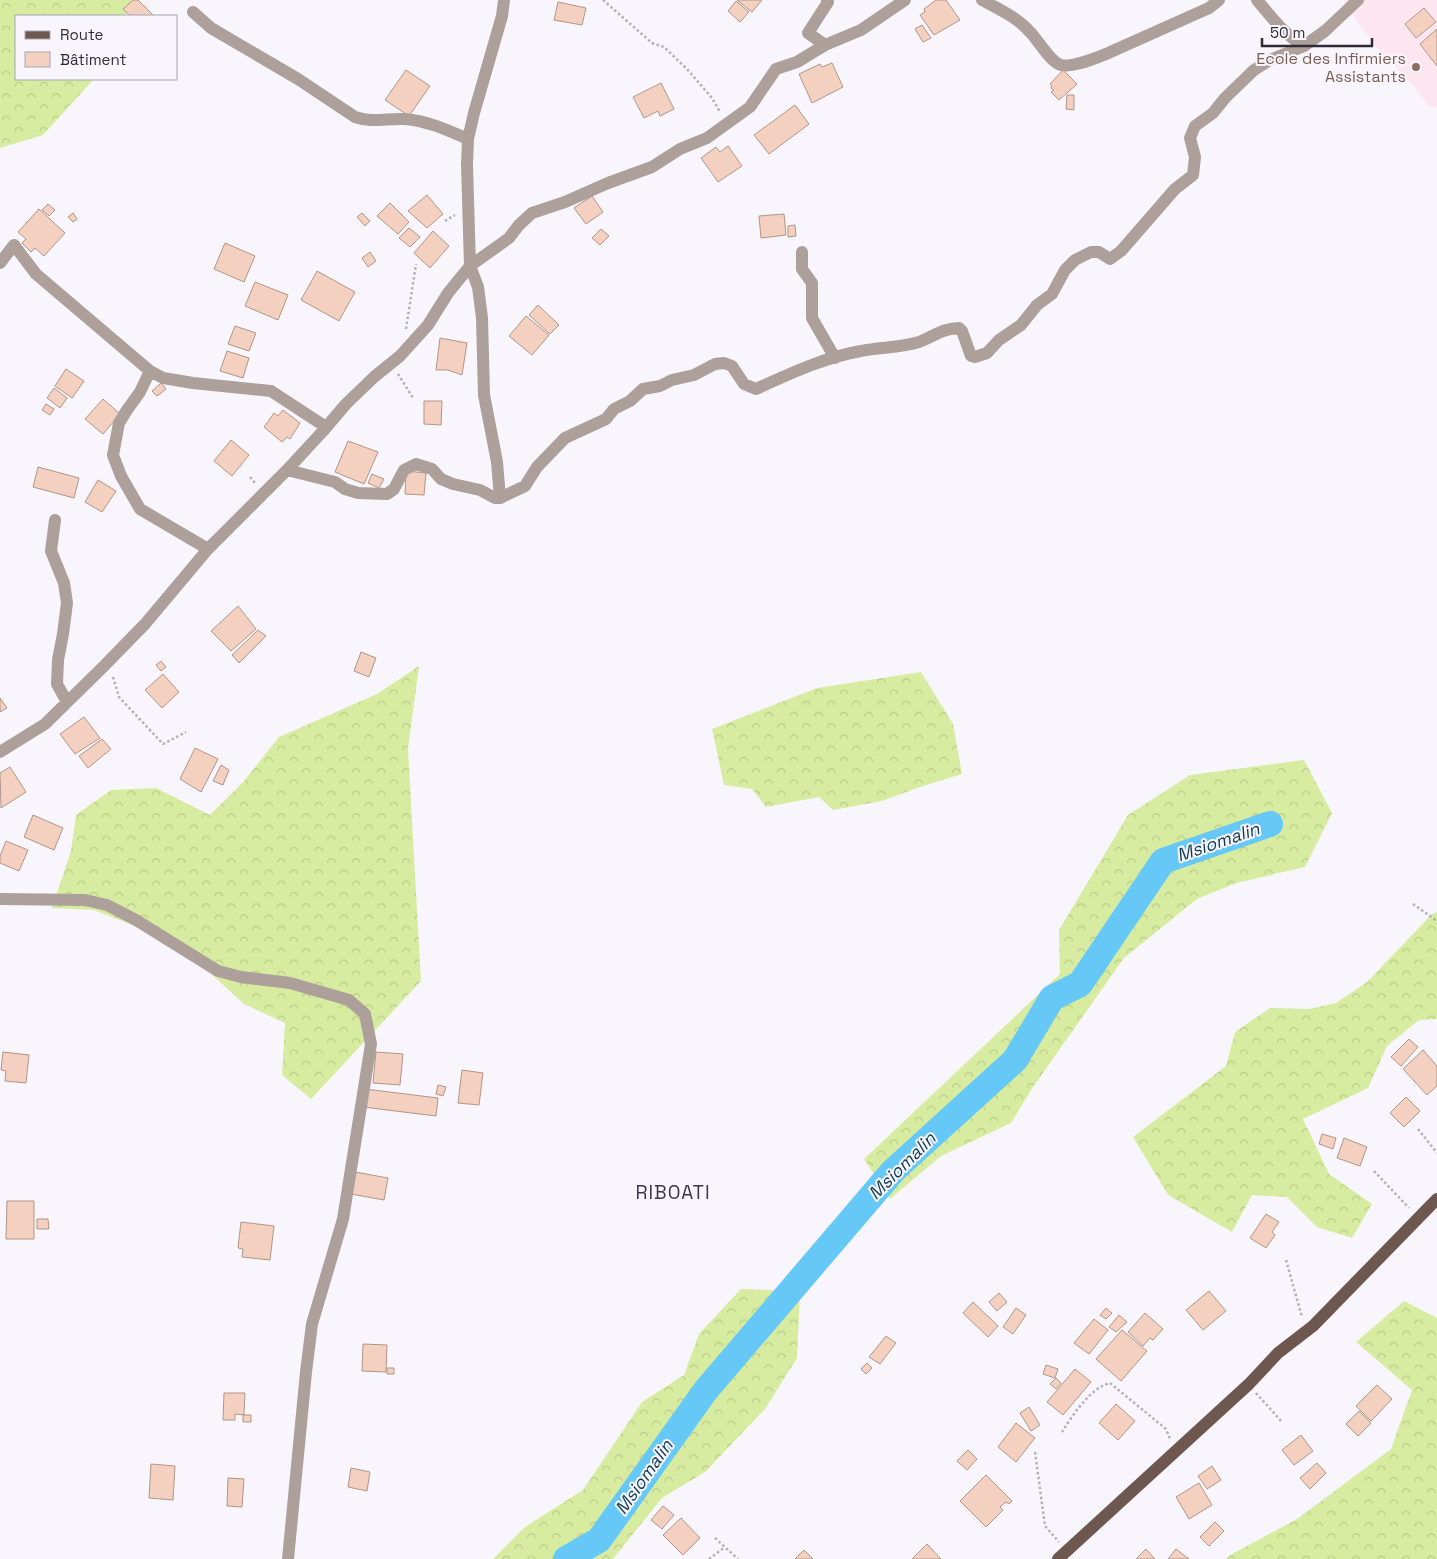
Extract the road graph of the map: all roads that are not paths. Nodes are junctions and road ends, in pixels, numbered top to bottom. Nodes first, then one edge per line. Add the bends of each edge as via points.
1 (504, 0) edge
2 (827, 0) edge
3 (905, 0) edge
4 (982, 0) edge
5 (1219, 0) edge
6 (1257, 0) edge
7 (1358, 0) edge
8 (193, 12) dead end
9 (825, 45) junction
10 (1304, 46) junction
11 (468, 139) junction
12 (802, 252) dead end
13 (0, 263) edge
14 (470, 266) junction
15 (835, 358) junction
16 (150, 371) junction
17 (326, 428) junction
18 (287, 470) junction
19 (500, 498) junction
20 (55, 520) dead end
21 (208, 549) junction
22 (67, 702) junction
23 (0, 752) edge
24 (0, 900) edge
25 (1437, 1199) edge
26 (1062, 1555) edge
27 (288, 1559) edge

1 - 11 street
2 - 9 street via 808,33
3 - 9 street via 861,30
4 - 5 street via 1029,31 1062,66 1106,54 1209,8
6 - 10 street via 1284,32
7 - 10 street via 1326,31
8 - 11 street via 211,28 355,117 365,121 404,119 428,122
9 - 14 street via 796,62 776,69 750,107 707,138 652,167 532,213 509,238
10 - 15 street via 1254,70 1213,113 1195,126 1190,138 1195,158 1193,175 1175,189 1121,251 1110,259 1099,252 1091,252 1075,260 1065,270 1052,294 987,352 971,356 958,328 941,330 919,342
11 - 14 street
12 - 15 street via 802,270 812,282 812,318
13 - 16 street via 14,246 36,274
14 - 17 street via 428,325 400,356 353,397
14 - 19 street via 478,287 484,395 497,462
15 - 19 street via 756,389 744,384 732,366 724,363 643,389 614,409 606,419 565,438 537,467 525,486
16 - 17 street via 163,378 193,384 271,391
16 - 21 street via 119,423 114,455 121,476 140,509
17 - 18 street
18 - 19 street via 334,482 345,489 387,494 394,489 404,470 416,464 432,470 441,479
18 - 21 street
20 - 22 street via 51,550 64,583 67,603 57,684
21 - 22 street via 145,624
22 - 23 street via 45,724
24 - 27 street via 85,900 106,905 218,971 290,983 349,1000 365,1014 371,1044 343,1219 312,1324
25 - 26 main road via 1313,1326 1278,1353 1249,1384

